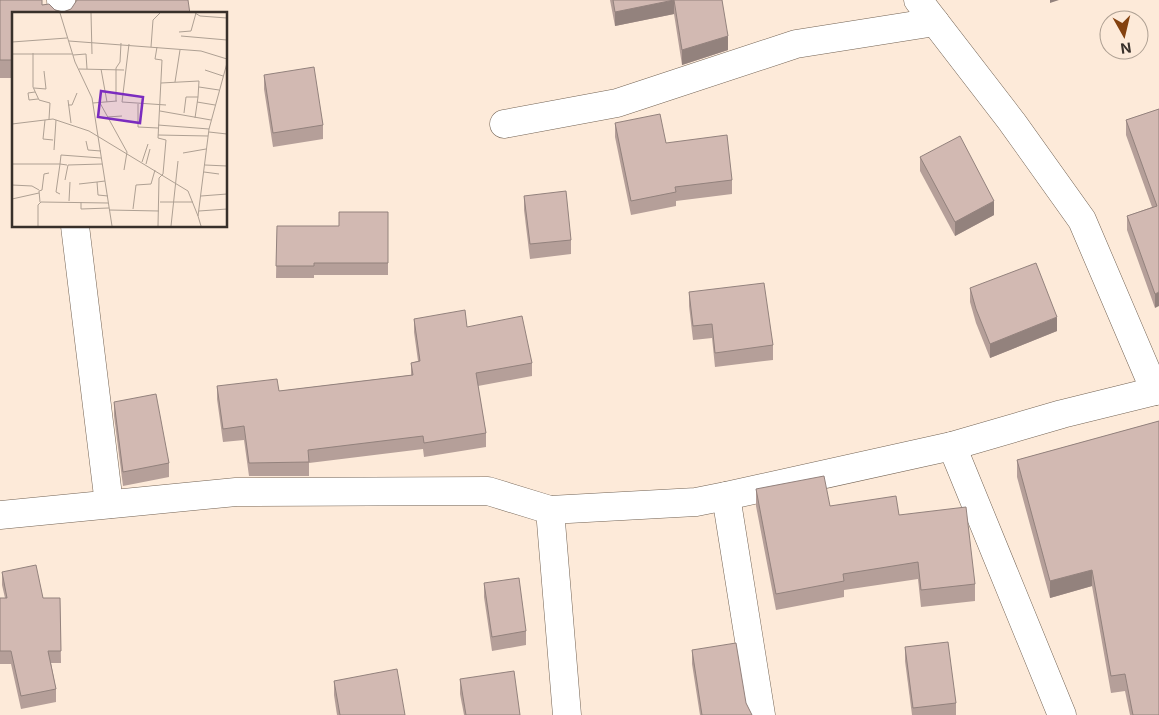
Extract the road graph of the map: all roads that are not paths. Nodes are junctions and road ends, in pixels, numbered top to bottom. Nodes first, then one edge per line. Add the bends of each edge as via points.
1 (918, 0) edge
2 (935, 22) junction
3 (504, 124) dead end
4 (75, 228) edge
5 (1157, 390) edge
6 (952, 446) junction
7 (726, 496) junction
8 (108, 504) junction
9 (550, 510) junction
10 (0, 515) edge
11 (567, 715) edge
12 (761, 715) edge
13 (1062, 715) edge

1 - 2 street
2 - 3 street via 796,44 617,103
2 - 5 street via 1082,220
4 - 8 street
5 - 6 street
6 - 7 street
6 - 13 street
7 - 9 street via 696,502
7 - 12 street
8 - 9 street via 236,492 488,491
8 - 10 street
9 - 11 street

